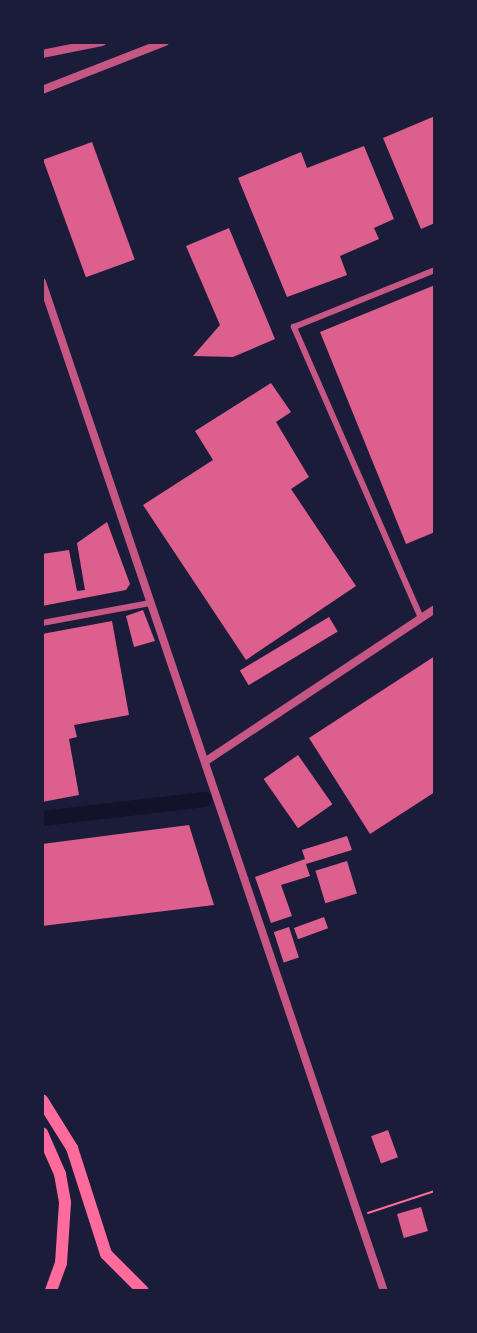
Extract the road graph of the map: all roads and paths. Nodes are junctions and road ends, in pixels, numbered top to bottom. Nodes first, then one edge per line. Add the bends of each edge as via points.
1 (102, 42) edge
2 (165, 42) edge
3 (42, 54) edge
4 (42, 90) edge
5 (435, 270) edge
6 (42, 282) edge
7 (150, 603) junction
8 (435, 609) edge
9 (421, 618) junction
10 (42, 623) edge
11 (206, 761) junction
12 (42, 1100) edge
13 (42, 1133) edge
14 (435, 1191) edge
15 (359, 1216) junction
16 (51, 1291) edge
17 (143, 1291) edge
18 (384, 1291) edge

1 - 3 street
2 - 4 street
5 - 9 street via 294,327
6 - 7 street
7 - 10 street
7 - 11 street
8 - 9 street
9 - 11 street
11 - 15 street
12 - 17 highway via 72,1148 105,1254
13 - 16 highway via 60,1174 65,1203 61,1263
14 - 15 path
15 - 18 street

